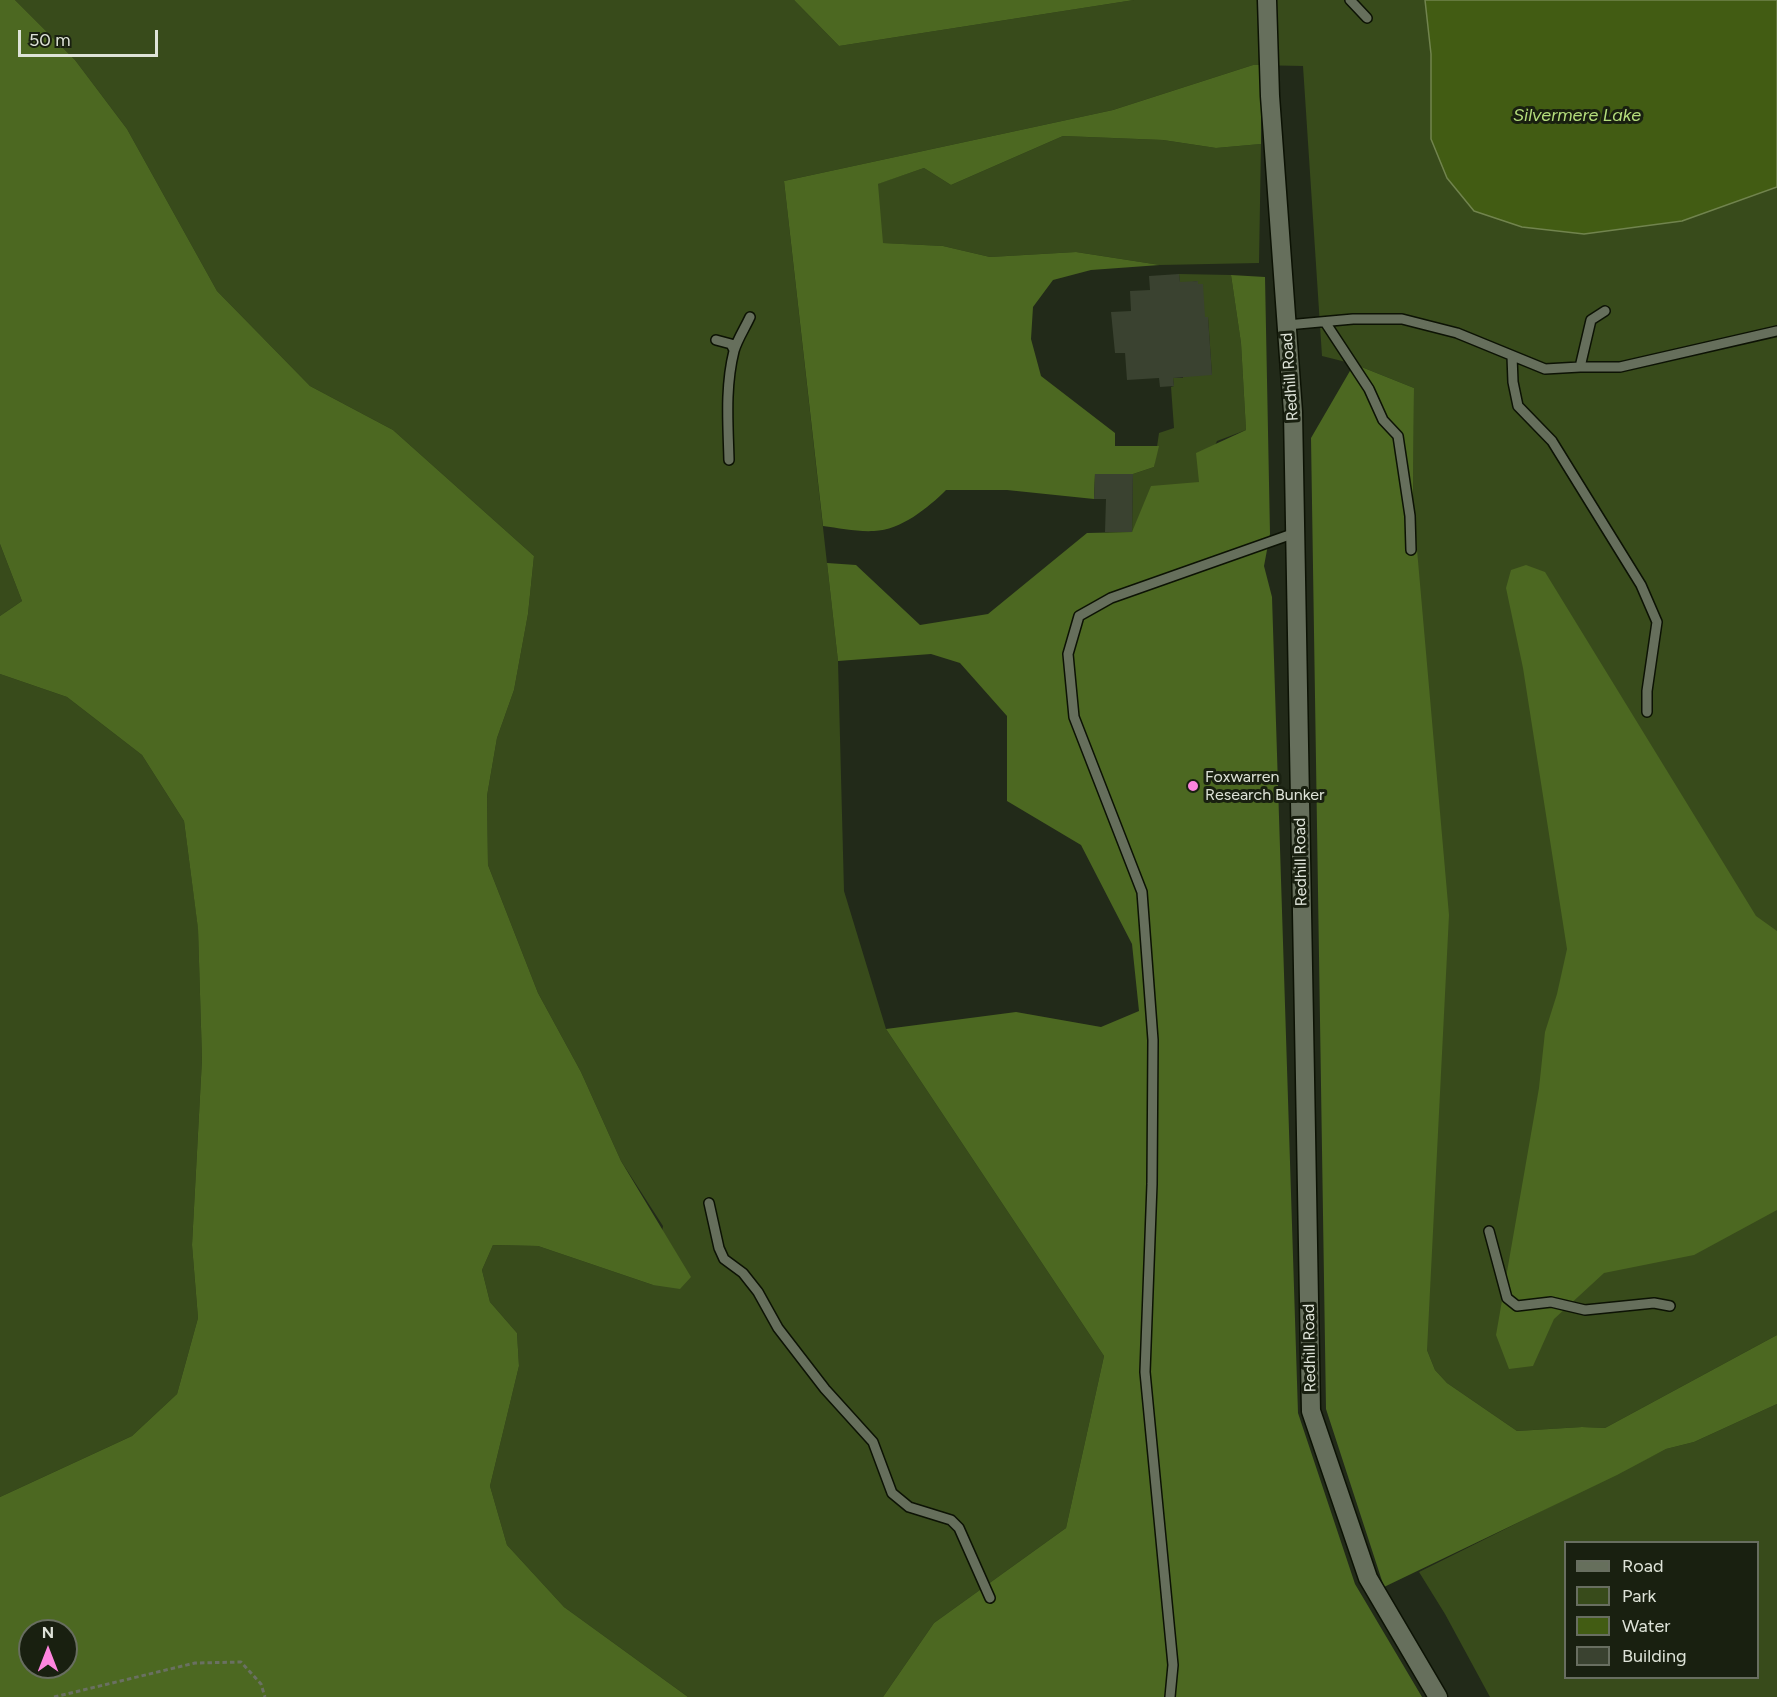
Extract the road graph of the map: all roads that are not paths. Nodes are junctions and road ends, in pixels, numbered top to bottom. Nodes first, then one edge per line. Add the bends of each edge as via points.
1 (1267, 0) edge
2 (1350, 0) edge
3 (1367, 18) dead end
4 (1605, 311) dead end
5 (750, 317) dead end
6 (1324, 322) junction
7 (1287, 325) junction
8 (1777, 331) edge
9 (716, 340) dead end
10 (734, 350) junction
11 (1512, 356) junction
12 (1580, 367) junction
13 (729, 460) dead end
14 (1295, 533) junction
15 (1411, 550) dead end
16 (1647, 712) dead end
17 (709, 1203) dead end
18 (1489, 1231) dead end
19 (1670, 1306) dead end
20 (990, 1598) dead end
21 (1170, 1697) edge
22 (1438, 1697) edge

1 - 7 street, Redhill Road
2 - 3 lane
4 - 12 lane via 1591,320
5 - 10 lane
6 - 7 lane
6 - 11 lane via 1402,319 1457,333
6 - 15 lane via 1369,389 1383,420 1398,436
7 - 14 street, Redhill Road
8 - 12 lane via 1620,367
9 - 10 lane via 731,344
10 - 13 lane via 727,383
11 - 12 lane via 1545,369
11 - 16 lane via 1518,406 1552,441 1652,607 1657,622
14 - 21 lane via 1111,598 1079,616 1068,654 1074,717 1142,892 1153,1040 1145,1372 1173,1665
14 - 22 street, Redhill Road via 1311,1412 1368,1578
17 - 20 lane via 724,1259 743,1273 778,1328 873,1442 896,1498 909,1508 951,1520 959,1528
18 - 19 lane via 1507,1298 1517,1306 1551,1302 1586,1310 1654,1303

